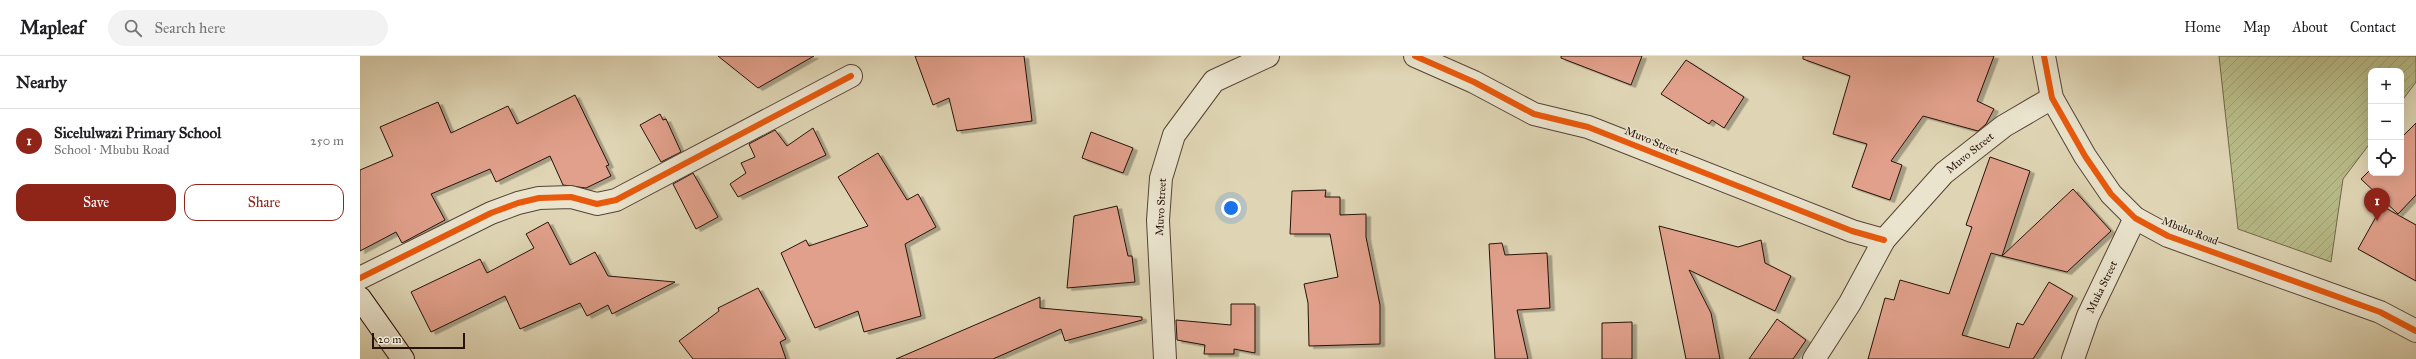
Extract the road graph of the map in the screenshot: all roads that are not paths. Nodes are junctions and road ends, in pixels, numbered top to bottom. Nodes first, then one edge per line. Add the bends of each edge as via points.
1 (1268, 56) edge
2 (1415, 56) edge
3 (2044, 56) edge
4 (851, 76) dead end
5 (2052, 98) junction
6 (2135, 218) junction
7 (1884, 240) junction
8 (360, 278) edge
9 (360, 298) edge
10 (2416, 331) edge
11 (402, 359) edge
12 (1165, 359) edge
13 (1814, 359) edge
14 (2073, 359) edge

1 - 12 street, Muvo Street via 1214,81 1174,135 1161,178 1158,220
2 - 7 street, Muvo Street via 1474,82 1534,114 1588,127 1852,231
3 - 5 street, Mbubu Road
4 - 8 street via 616,200 597,204 571,197 539,198 518,203 491,213
5 - 6 street, Mbubu Road via 2085,156 2111,194
5 - 7 street, Muvo Street via 2004,126 1944,173
6 - 10 street, Mbubu Road via 2168,236 2380,312
6 - 14 street, Muka Street via 2088,316
7 - 13 street, Muvo Street via 1850,303
9 - 11 street

